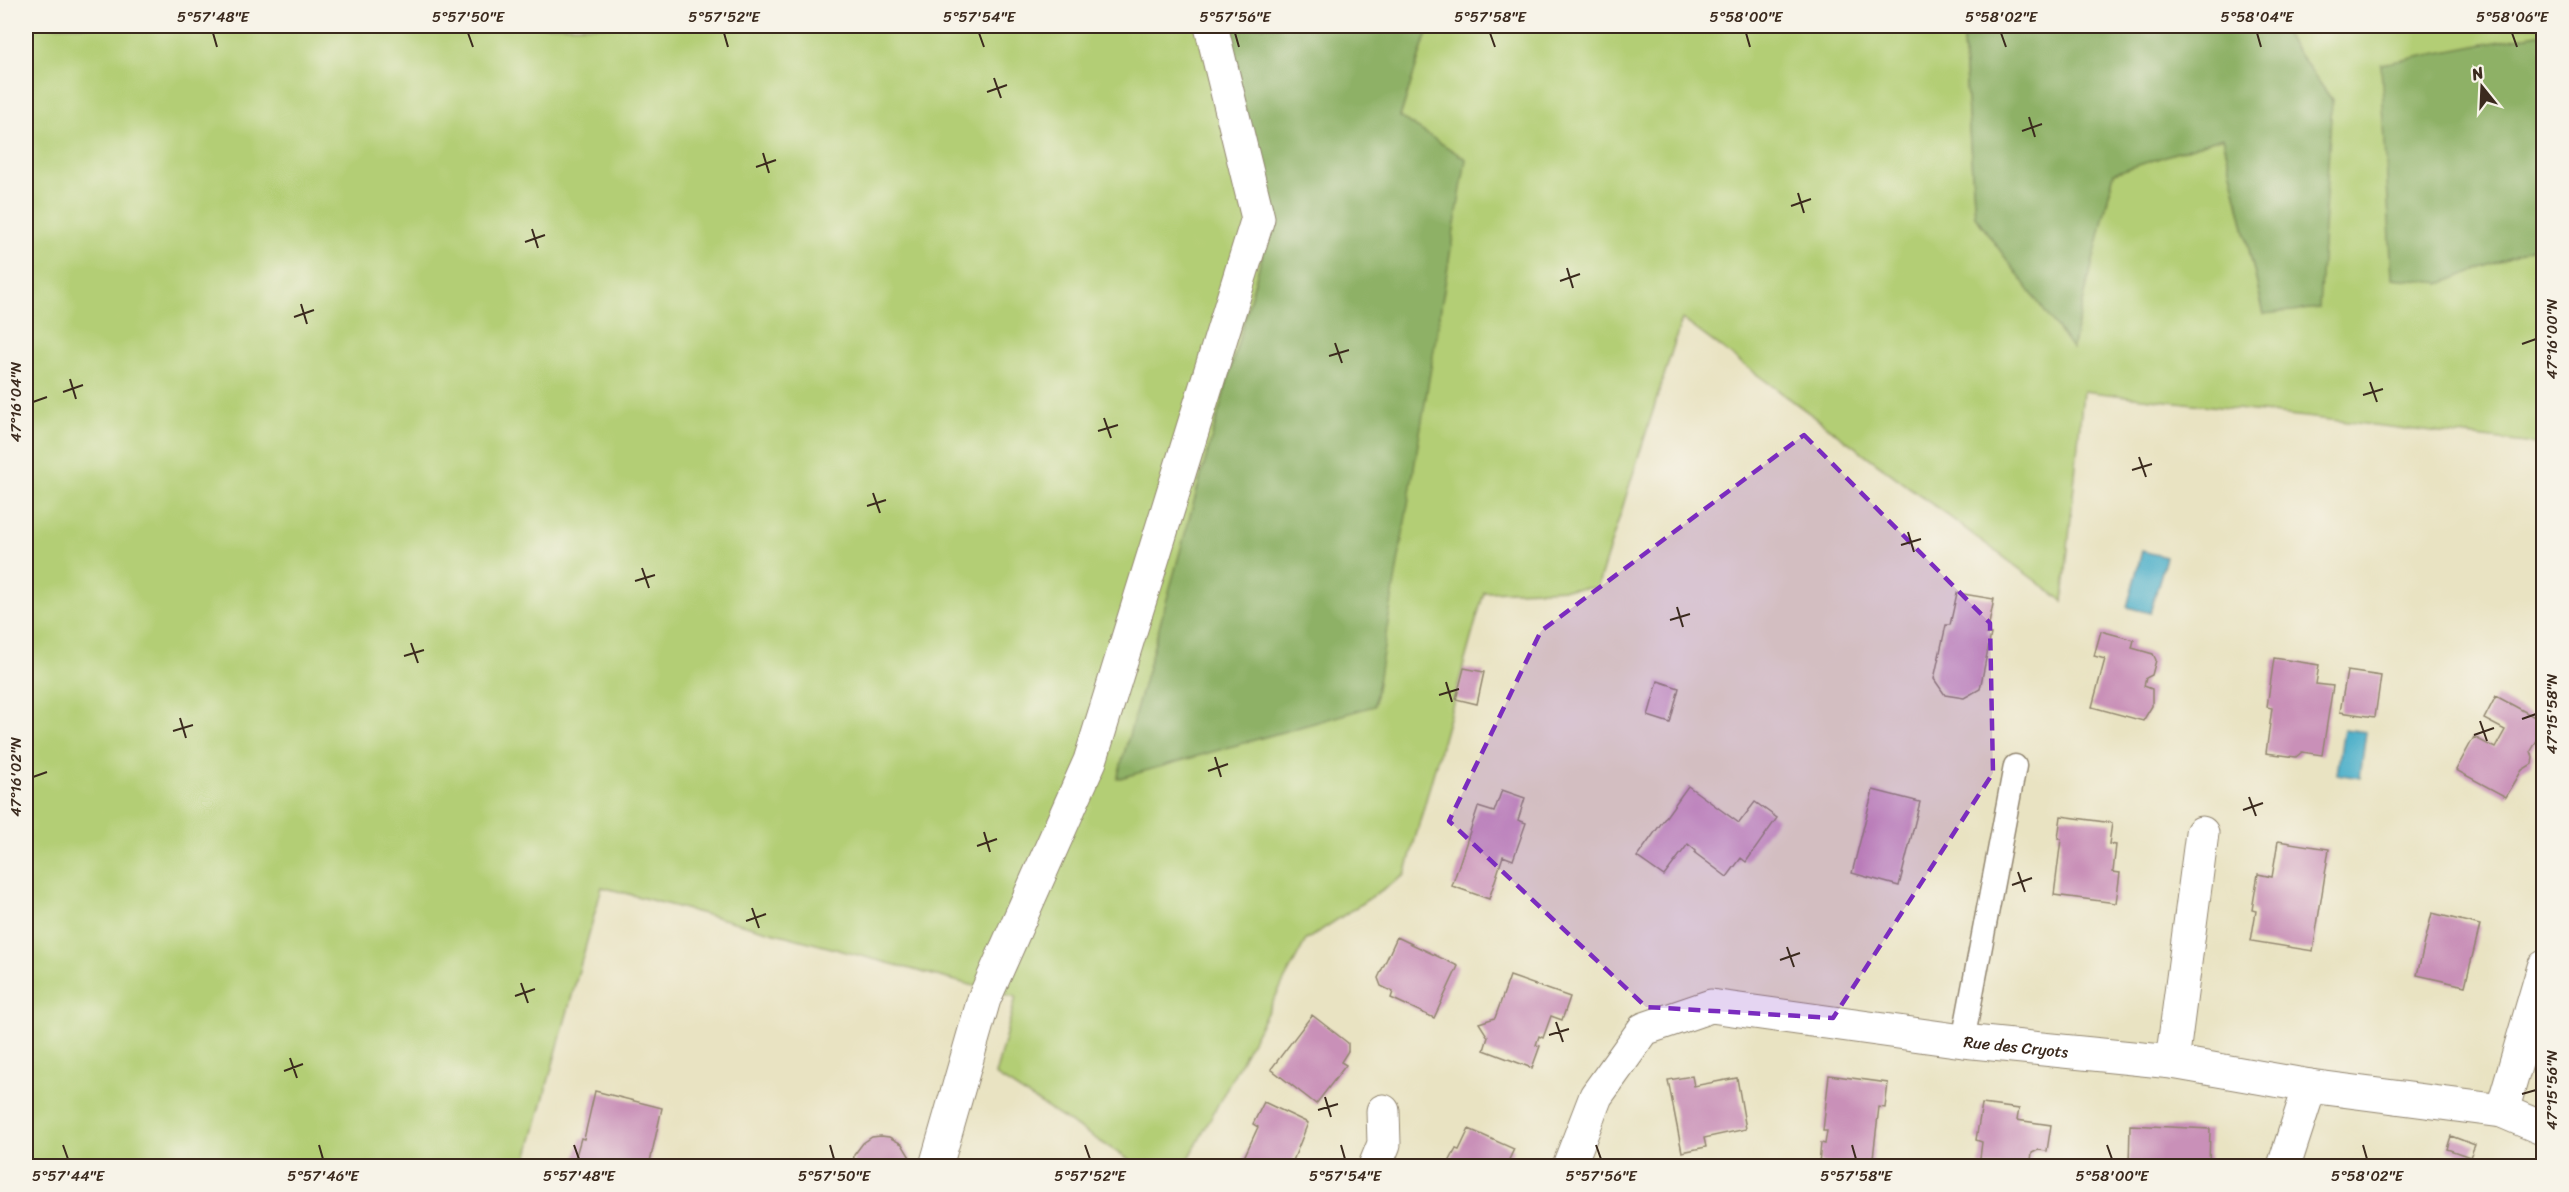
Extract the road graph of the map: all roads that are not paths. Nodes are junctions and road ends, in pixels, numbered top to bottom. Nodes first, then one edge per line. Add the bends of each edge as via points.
1 (1211, 26) edge
2 (2015, 766) dead end
3 (2202, 833) dead end
4 (2544, 967) edge
5 (1963, 1041) junction
6 (2172, 1062) junction
7 (2310, 1086) junction
8 (1383, 1111) dead end
9 (2502, 1111) junction
10 (2544, 1129) edge
11 (936, 1167) edge
12 (1375, 1167) edge
13 (1569, 1167) edge
14 (2284, 1167) edge

1 - 11 street via 1258,218 1090,761 984,999
2 - 5 lane
3 - 6 street
4 - 9 street
5 - 6 street, Rue des Cryots
5 - 13 street, Rue des Cryots via 1711,1006 1644,1029 1596,1096
6 - 7 street, Rue des Cryots
7 - 9 street, Rue des Cryots
7 - 14 street
8 - 12 street via 1384,1144
9 - 10 street, Rue des Cryots

